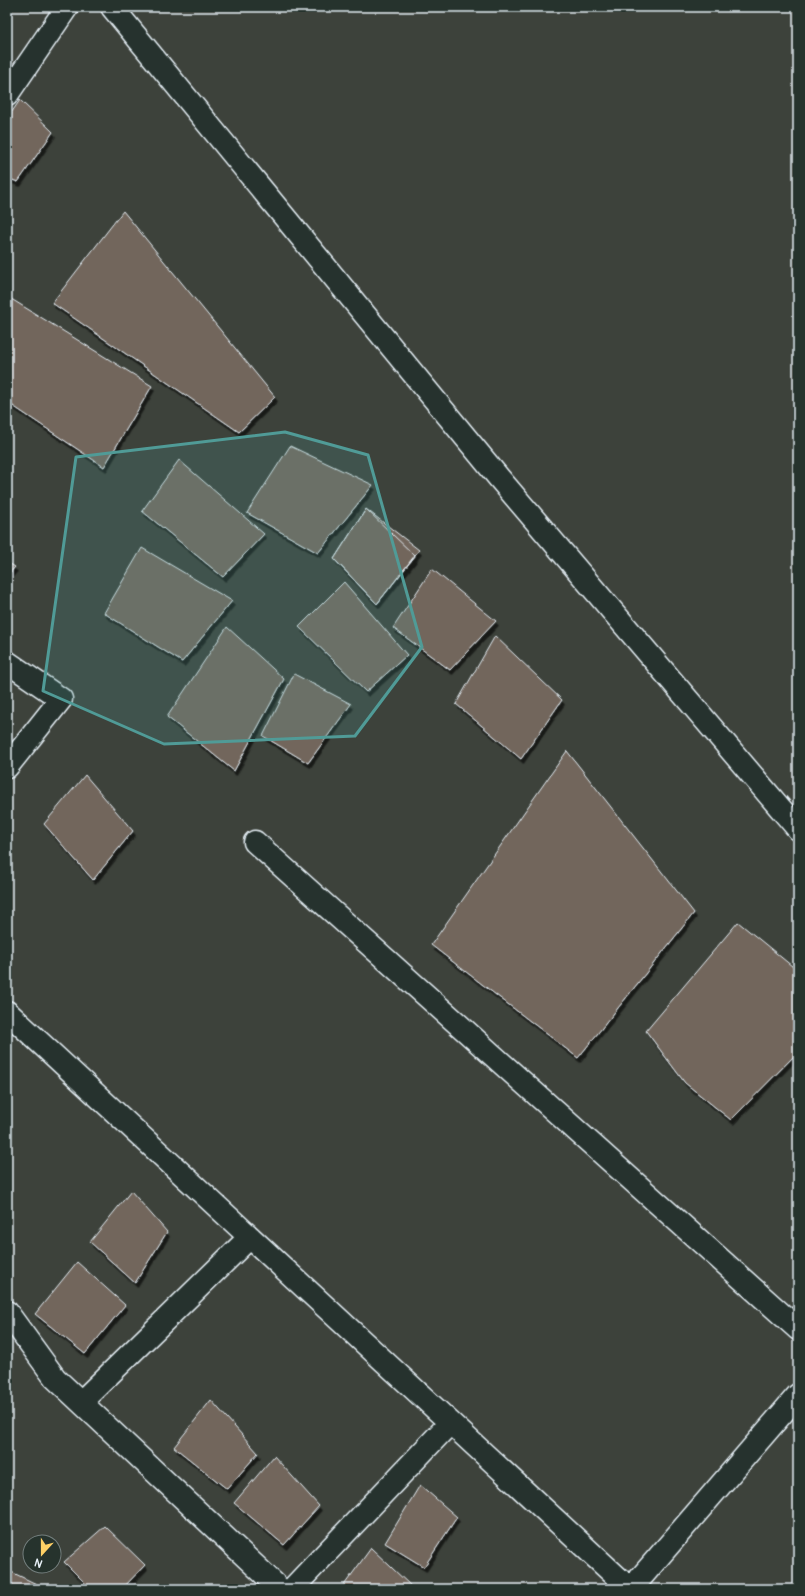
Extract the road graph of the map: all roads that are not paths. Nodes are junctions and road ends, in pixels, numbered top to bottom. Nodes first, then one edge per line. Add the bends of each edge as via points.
1 (67, 7) edge
2 (112, 7) edge
3 (7, 95) edge
4 (7, 662) edge
5 (7, 767) edge
6 (798, 829) edge
7 (255, 842) dead end
8 (7, 1012) edge
9 (250, 1237) junction
10 (7, 1312) edge
11 (798, 1329) edge
12 (798, 1394) edge
13 (81, 1402) junction
14 (450, 1423) junction
15 (280, 1589) edge
16 (292, 1589) edge
17 (630, 1589) edge

1 - 3 street
2 - 6 street via 500,478
4 - 5 street via 61,699
7 - 11 street
8 - 9 street
9 - 13 street
9 - 14 street
10 - 13 street via 55,1378
12 - 17 street
13 - 15 street
14 - 16 street
14 - 17 street

